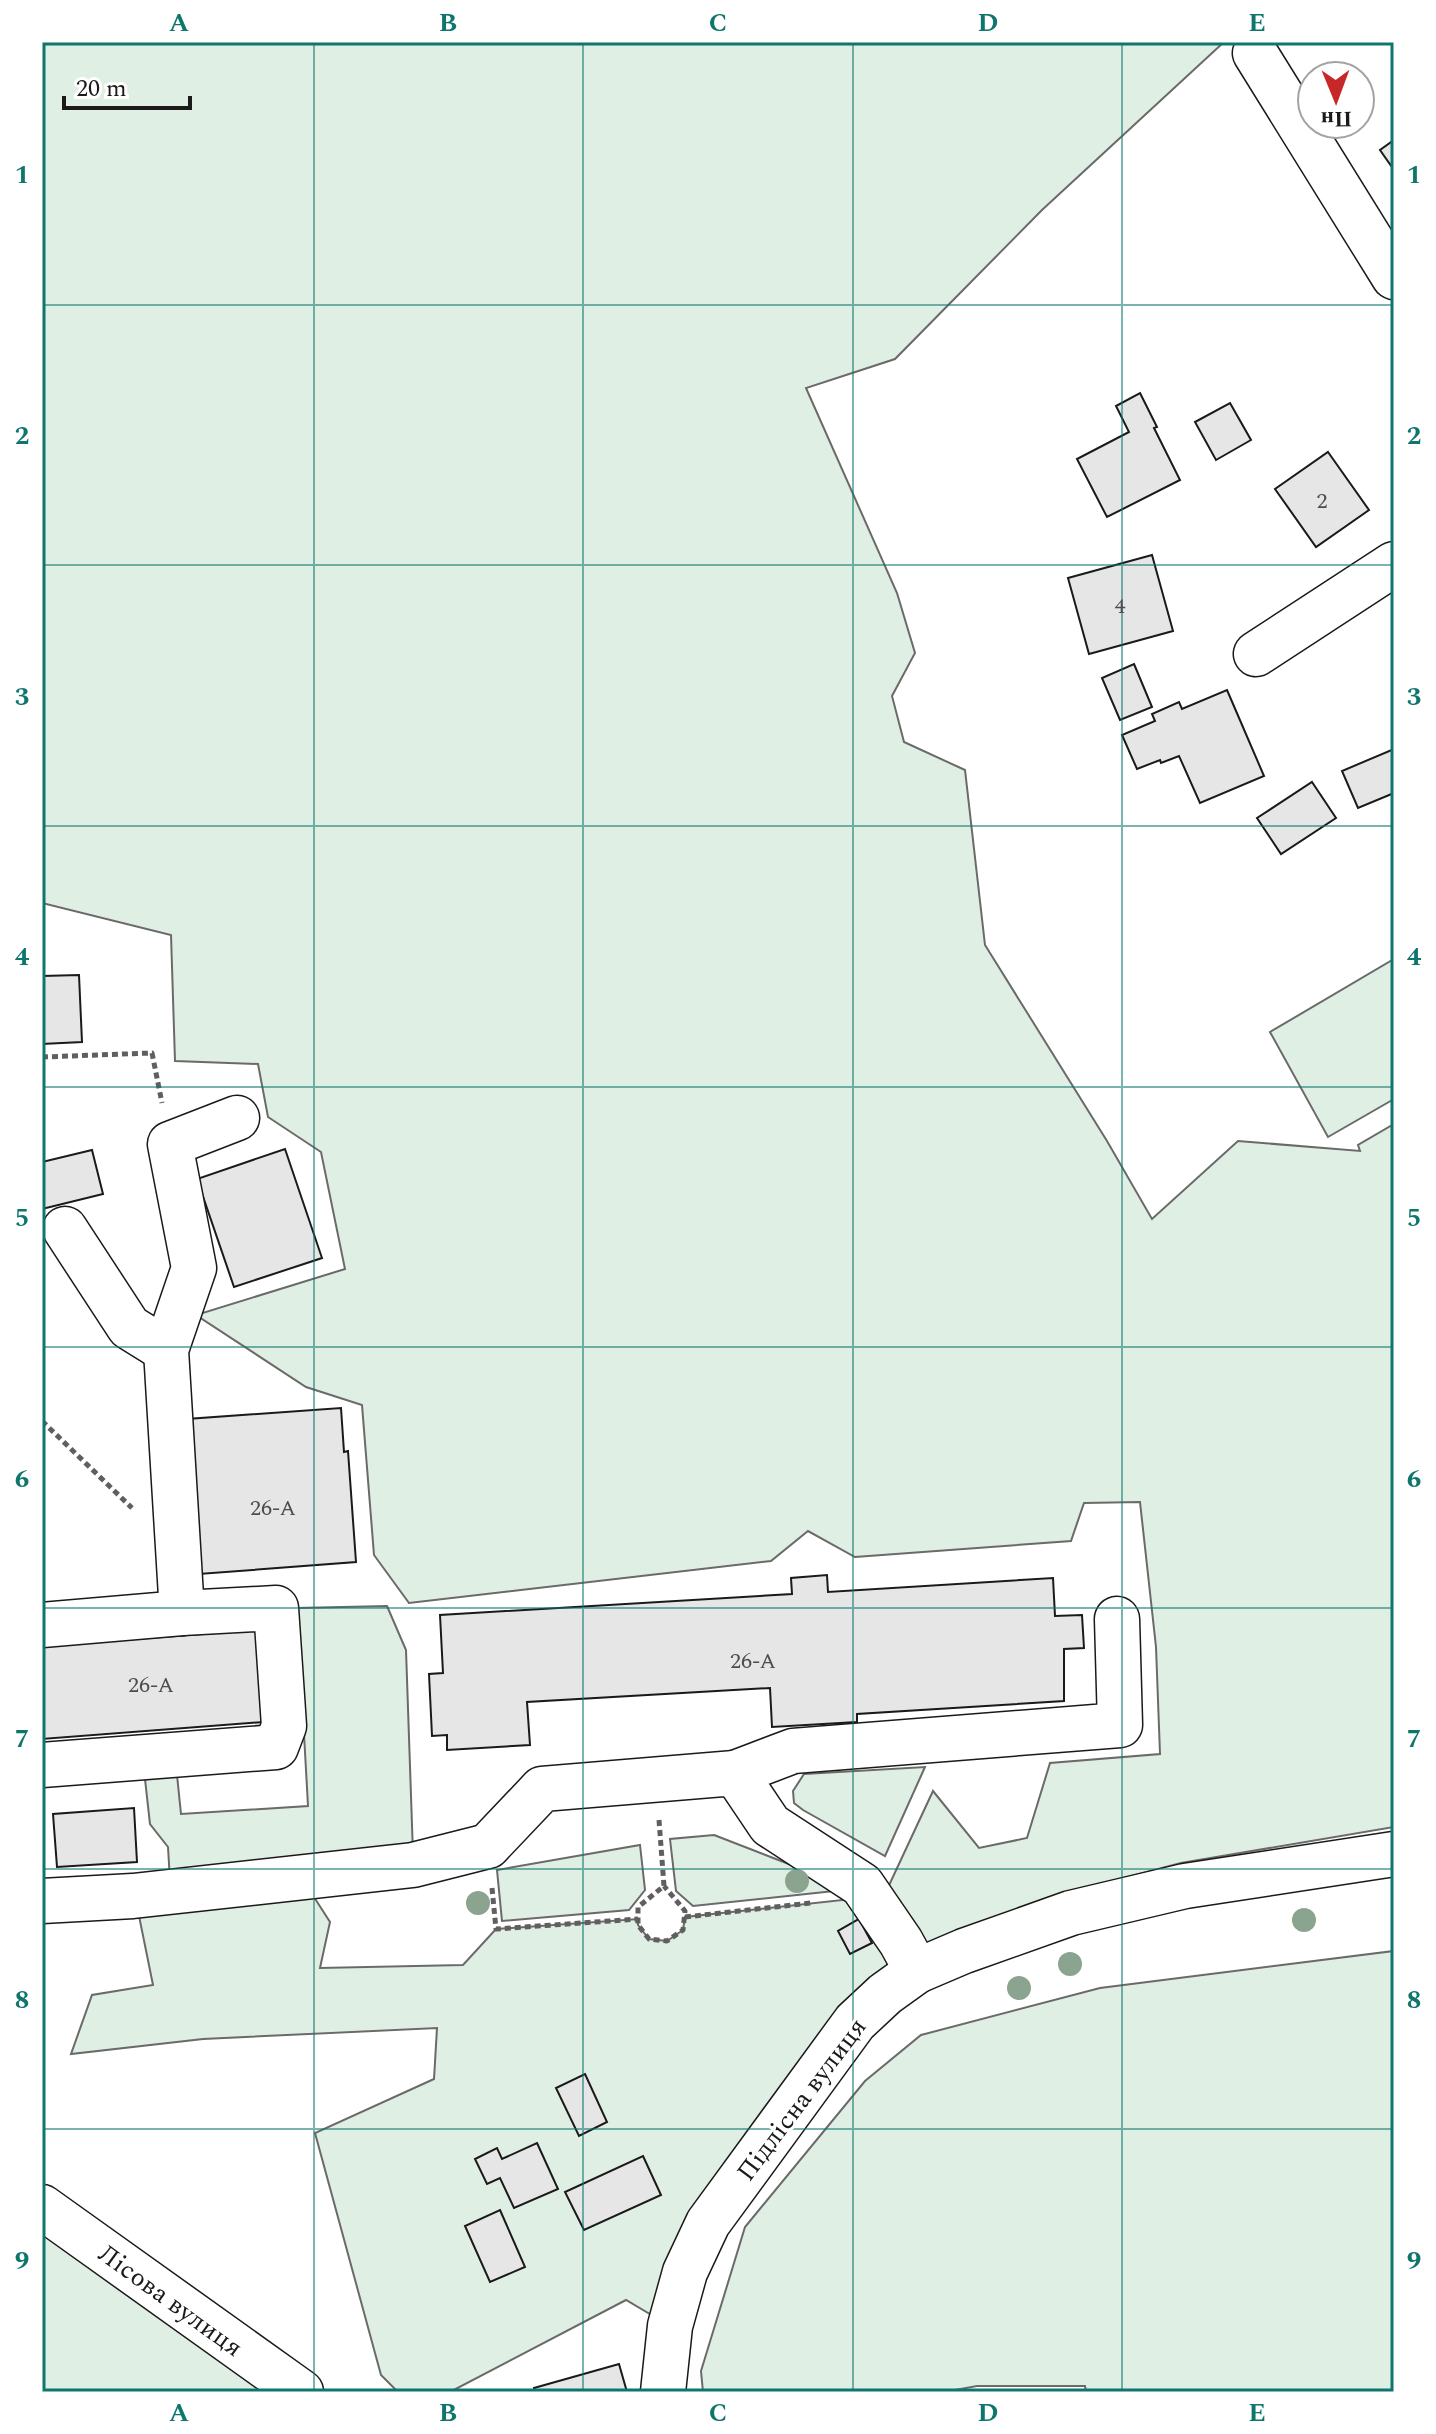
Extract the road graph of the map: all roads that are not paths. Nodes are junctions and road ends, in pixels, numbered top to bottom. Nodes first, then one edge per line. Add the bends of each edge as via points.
1 (1255, 53) dead end
2 (1394, 277) edge
3 (1394, 564) edge
4 (1256, 654) dead end
5 (237, 1118) dead end
6 (65, 1229) dead end
7 (166, 1350) junction
8 (182, 1613) junction
9 (1117, 1619) dead end
10 (42, 1625) edge
11 (42, 1765) edge
12 (735, 1773) junction
13 (1394, 1854) edge
14 (42, 1901) edge
15 (917, 1971) junction
16 (42, 2207) edge
17 (301, 2392) edge
18 (663, 2392) edge

1 - 2 street
3 - 4 street
5 - 7 street via 170,1144 194,1268
6 - 7 street via 129,1327
7 - 8 street
8 - 10 street
8 - 11 street via 276,1608 284,1726 276,1747
9 - 12 street via 1120,1725 793,1751
12 - 14 street via 542,1789 488,1846 413,1865
12 - 15 street via 770,1825 862,1885
13 - 15 street, Підлісна вулиця via 1185,1886 1071,1913
15 - 18 street, Підлісна вулиця via 855,2022 708,2223 685,2272 670,2326
16 - 17 street, Лісова вулиця

